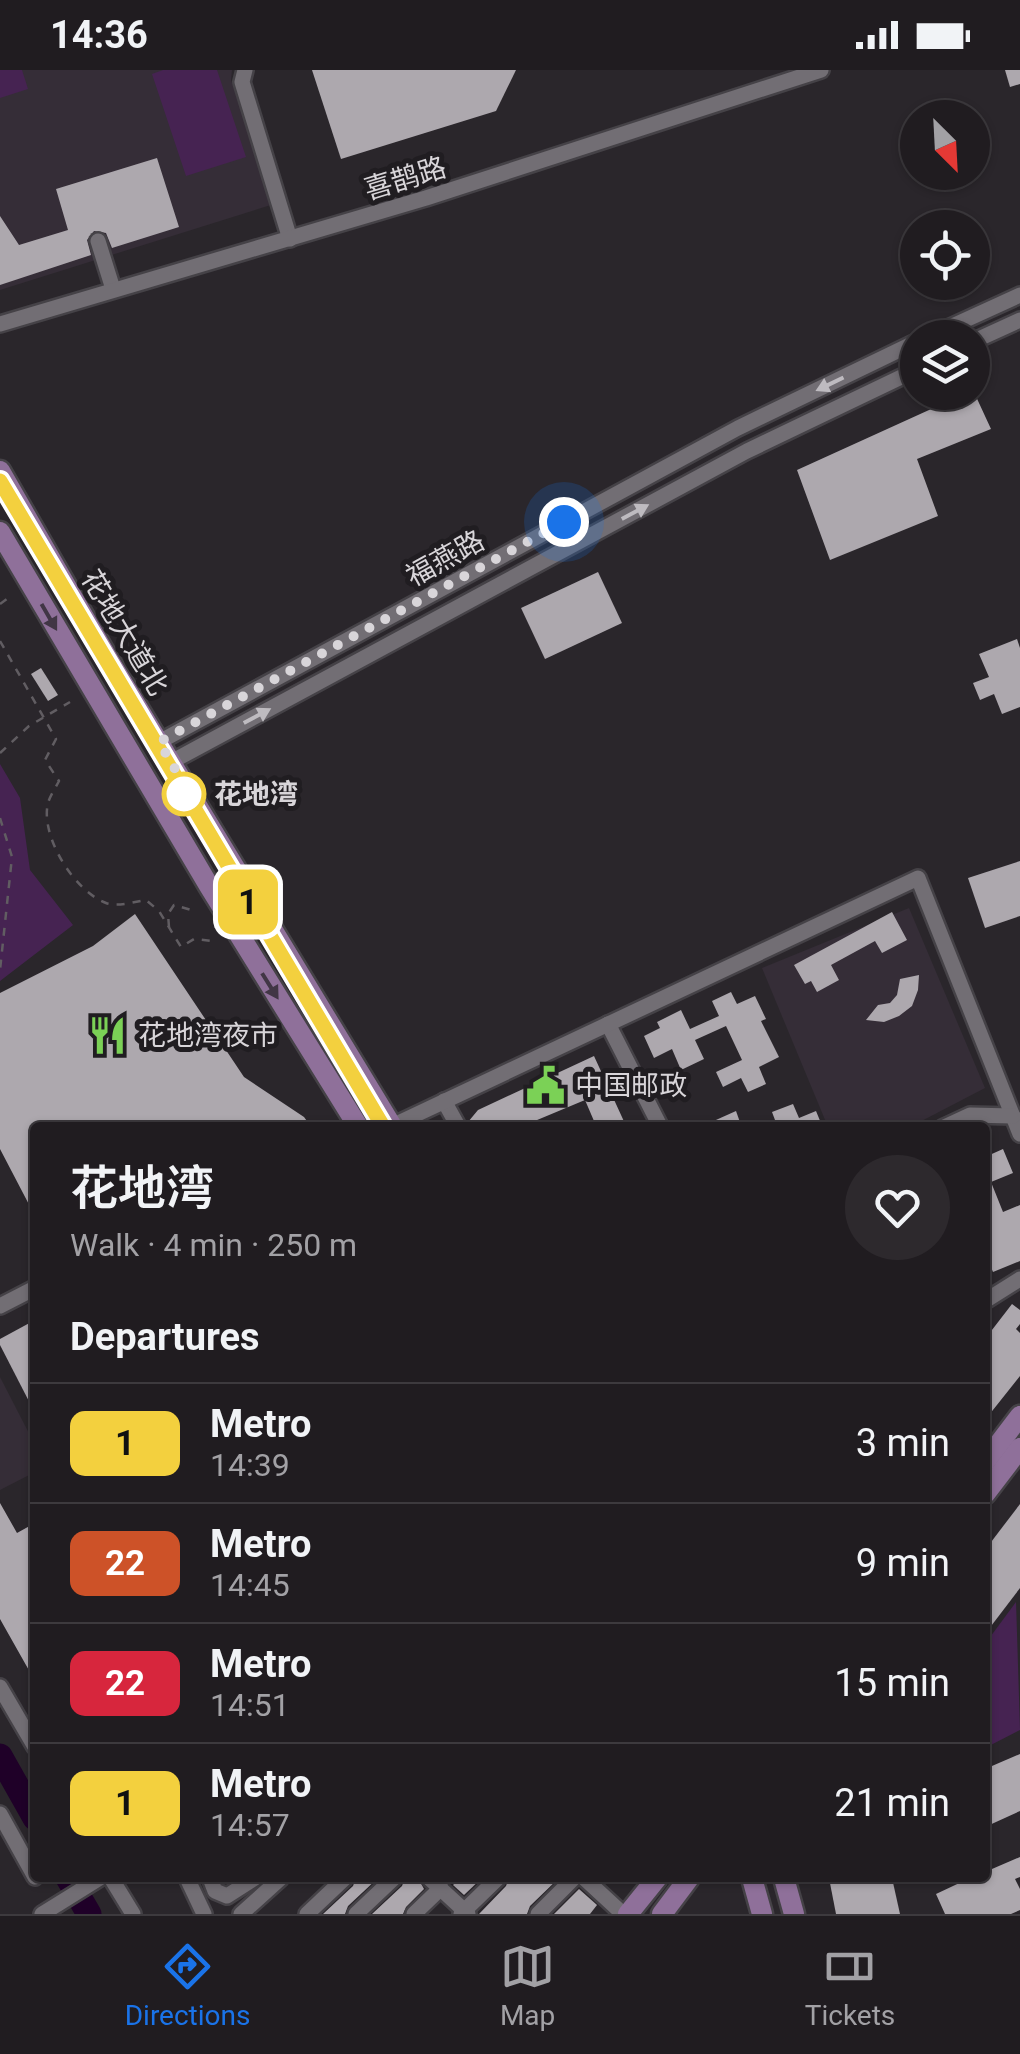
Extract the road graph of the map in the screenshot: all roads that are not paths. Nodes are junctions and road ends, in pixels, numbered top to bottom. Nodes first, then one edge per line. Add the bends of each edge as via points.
1 (245, 70) edge
2 (821, 70) edge
3 (290, 239) junction
4 (98, 240) dead end
5 (114, 289) junction
6 (1020, 295) edge
7 (965, 320) edge
8 (1020, 320) edge
9 (0, 324) edge
10 (990, 334) edge
11 (900, 351) edge
12 (900, 378) edge
13 (0, 471) edge
14 (0, 532) edge
15 (159, 742) junction
16 (171, 762) junction
17 (608, 1024) junction
18 (444, 1102) junction
19 (1013, 1116) junction
20 (354, 1122) edge
21 (389, 1122) edge
22 (402, 1122) edge
23 (456, 1122) edge
24 (659, 1122) edge
25 (954, 1122) edge
26 (1020, 1134) edge
27 (1020, 1280) edge
28 (30, 1291) edge
29 (990, 1296) edge
30 (0, 1306) edge
31 (1020, 1416) edge
32 (1020, 1449) edge
33 (990, 1455) edge
34 (990, 1488) edge
35 (0, 1687) edge
36 (30, 1738) edge
37 (0, 1814) edge
38 (30, 1868) edge
39 (37, 1882) edge
40 (95, 1882) edge
41 (105, 1882) edge
42 (190, 1882) edge
43 (212, 1882) edge
44 (250, 1882) edge
45 (277, 1882) edge
46 (341, 1882) edge
47 (390, 1882) edge
48 (494, 1882) edge
49 (570, 1882) edge
50 (589, 1882) edge
51 (654, 1882) edge
52 (686, 1882) edge
53 (753, 1882) edge
54 (785, 1882) edge
55 (435, 1883) edge
56 (50, 1909) edge
57 (464, 1913) edge
58 (133, 1914) edge
59 (204, 1914) edge
60 (241, 1914) edge
61 (307, 1914) edge
62 (356, 1914) edge
63 (414, 1914) edge
64 (538, 1914) edge
65 (626, 1914) edge
66 (662, 1914) edge
67 (762, 1914) edge
68 (794, 1914) edge

1 - 3 street via 242,82
2 - 3 street, 喜鹊路
3 - 5 street, 喜鹊路
4 - 5 street
5 - 9 street, 喜鹊路
6 - 7 street
8 - 10 street
11 -> 15 street, 福燕路 via 738,428
16 -> 12 street, 福燕路 via 748,451
13 - 15 main road, 花地大道北
14 -> 20 main road, 花地大道北
15 - 16 main road, 花地大道北
16 - 21 main road, 花地大道北
17 - 18 street
17 - 19 street via 918,878
17 - 24 street
18 - 22 street
18 - 23 street
19 - 25 street via 970,1114
19 - 26 street
27 - 29 street
28 - 30 street
31 - 33 main road
32 - 34 main road
35 - 36 street
37 - 38 street
39 - 56 street
40 - 56 street
41 - 58 street
42 - 59 street
43 - 44 street via 227,1896
45 - 60 street
46 - 61 street
47 - 62 street
48 - 57 street
49 - 64 street
50 - 65 street
51 - 65 main road
52 - 66 main road
53 - 67 main road
54 - 68 main road
55 - 57 street
55 - 63 street

